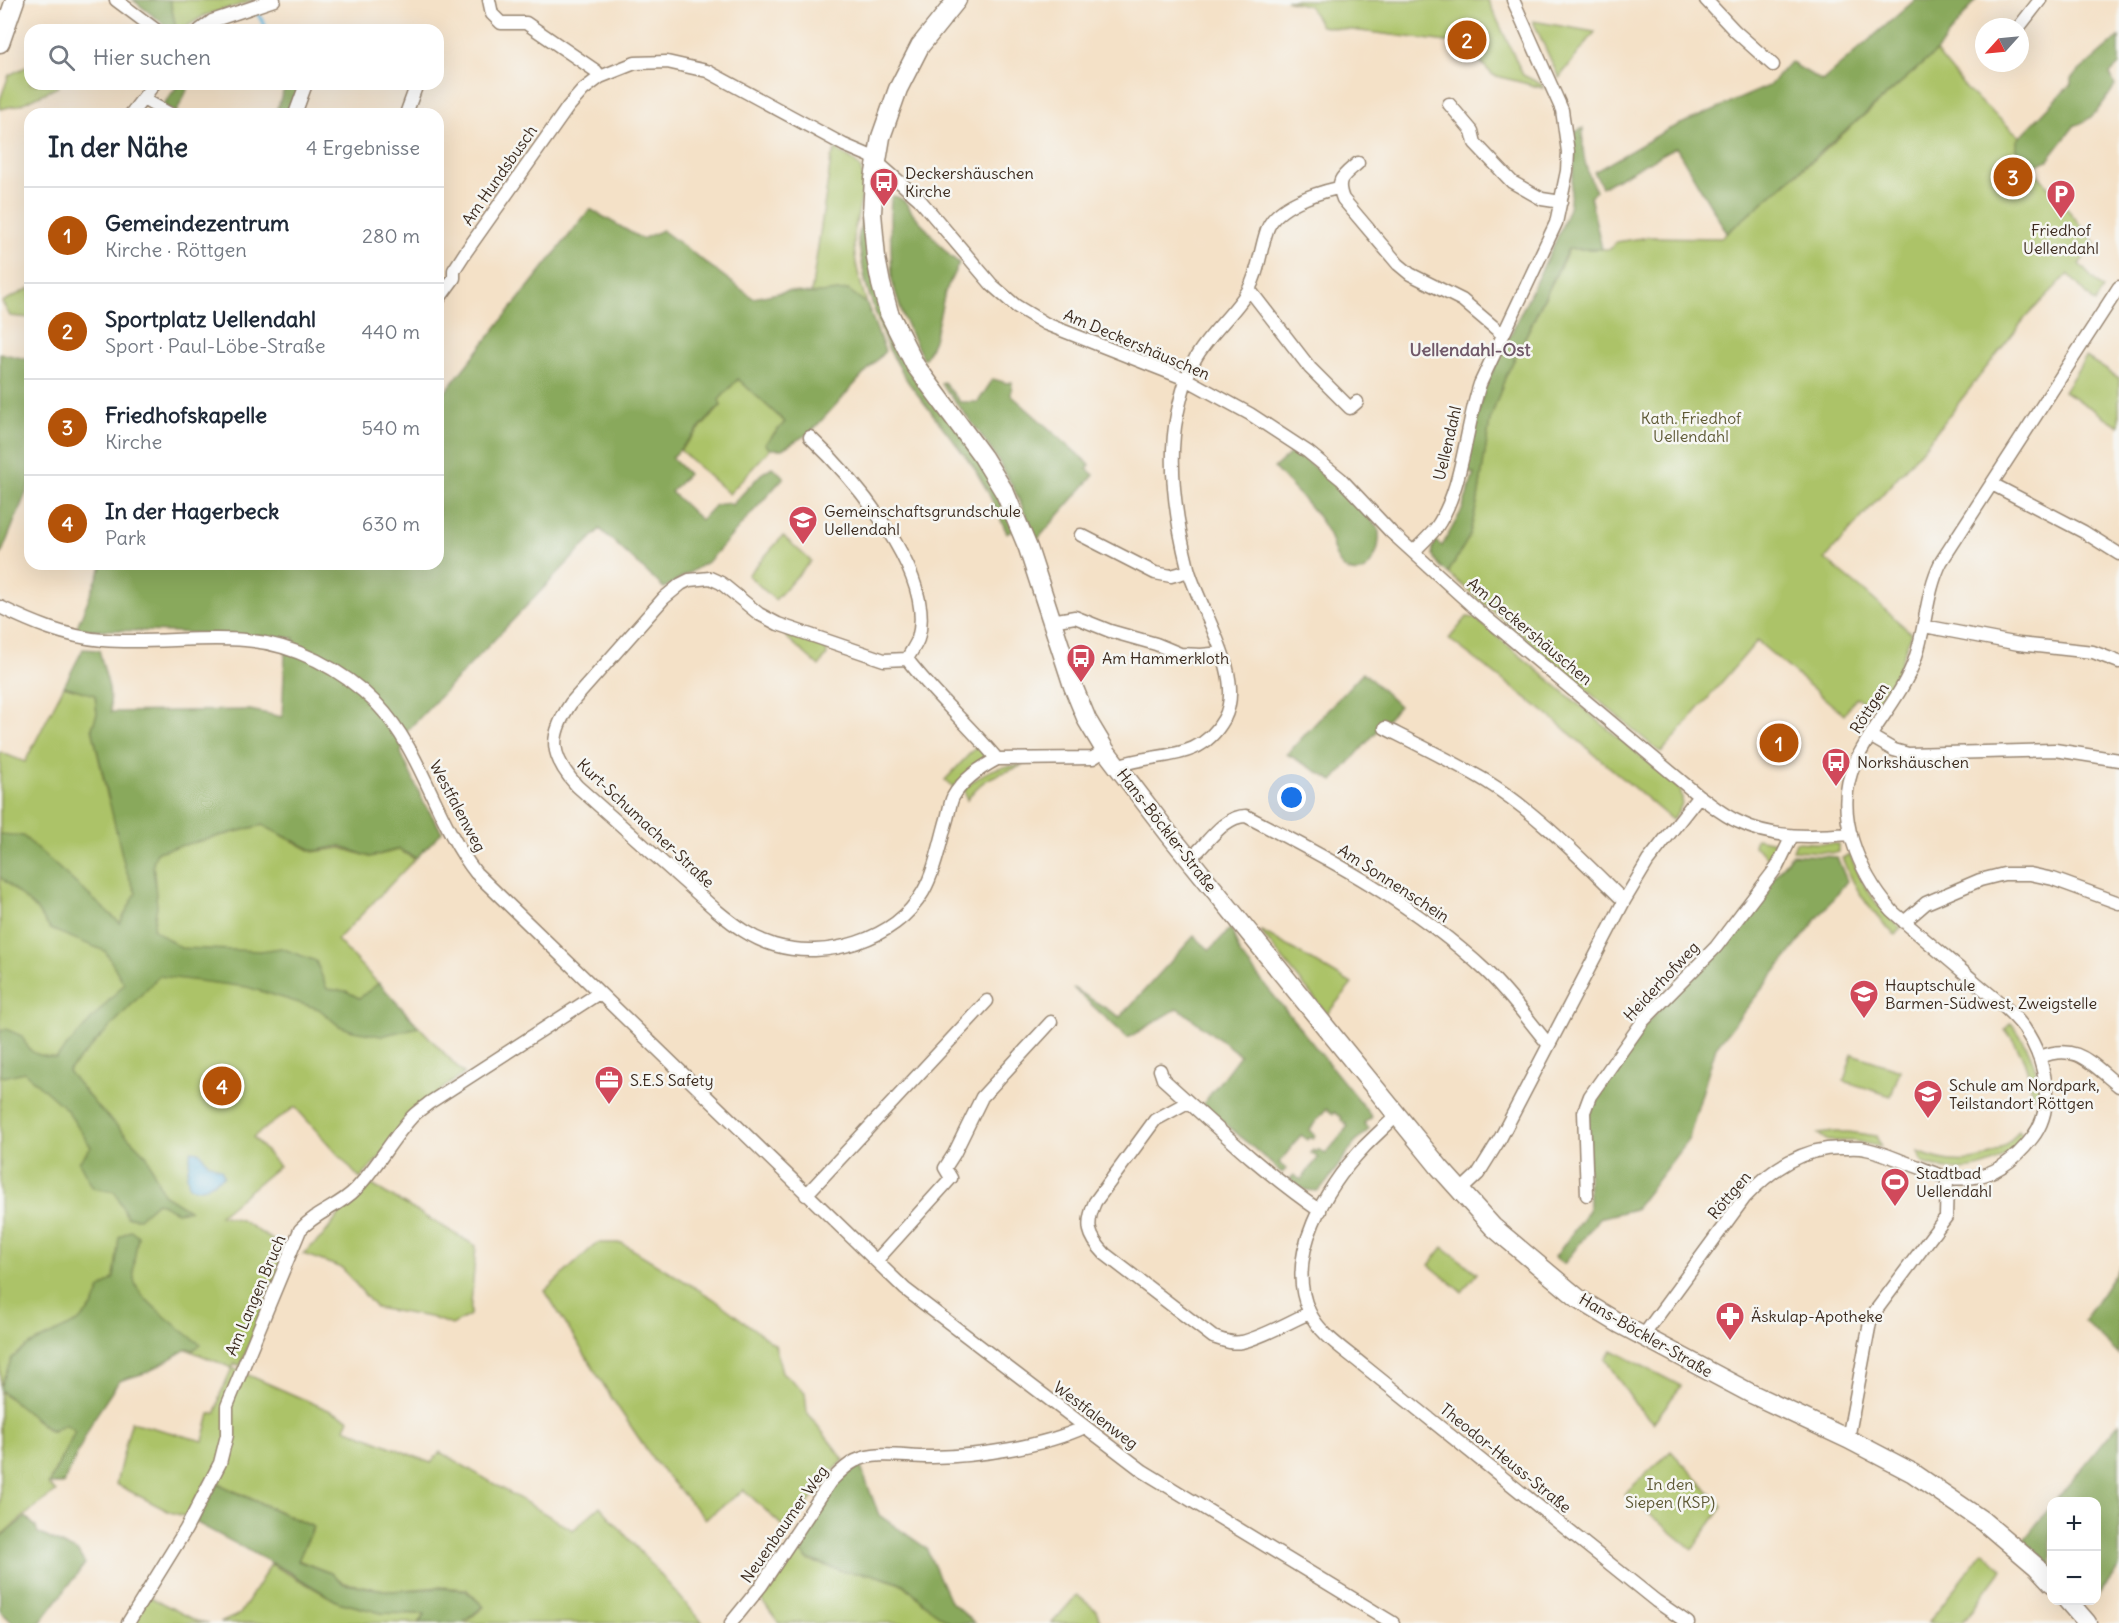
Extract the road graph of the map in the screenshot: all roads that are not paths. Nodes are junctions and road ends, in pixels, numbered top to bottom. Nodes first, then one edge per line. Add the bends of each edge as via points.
1 (15, 0) edge
2 (116, 0) edge
3 (274, 0) edge
4 (489, 0) edge
5 (957, 0) edge
6 (1513, 0) edge
7 (1706, 0) edge
8 (2040, 0) edge
9 (2026, 18) edge
10 (148, 24) edge
11 (208, 24) edge
12 (0, 43) edge
13 (1773, 65) dead end
14 (600, 77) junction
15 (150, 90) edge
16 (304, 90) edge
17 (415, 90) edge
18 (143, 99) junction
19 (1449, 104) dead end
20 (136, 108) edge
21 (159, 108) edge
22 (297, 108) edge
23 (408, 108) edge
24 (876, 162) junction
25 (1358, 163) dead end
26 (1338, 188) junction
27 (1561, 202) junction
28 (2119, 287) edge
29 (1249, 289) junction
30 (444, 292) edge
31 (1502, 334) junction
32 (1186, 379) junction
33 (1357, 402) dead end
34 (810, 437) dead end
35 (1992, 484) junction
36 (1081, 535) dead end
37 (1413, 552) junction
38 (2119, 554) edge
39 (1189, 571) junction
40 (0, 607) edge
41 (1052, 621) junction
42 (1924, 626) junction
43 (1222, 653) junction
44 (907, 659) junction
45 (2119, 662) edge
46 (1385, 728) dead end
47 (1870, 736) junction
48 (1105, 750) junction
49 (997, 759) junction
50 (2119, 760) edge
51 (1116, 766) junction
52 (1699, 796) junction
53 (1851, 834) junction
54 (1792, 836) junction
55 (1198, 851) dead end
56 (1624, 901) junction
57 (2119, 903) edge
58 (1904, 922) junction
59 (599, 993) junction
60 (987, 1001) dead end
61 (1051, 1022) dead end
62 (1549, 1045) junction
63 (2040, 1057) junction
64 (1160, 1070) dead end
65 (2119, 1086) edge
66 (1188, 1102) junction
67 (1397, 1115) junction
68 (1947, 1178) junction
69 (1460, 1191) junction
70 (806, 1195) junction
71 (1587, 1195) dead end
72 (1320, 1211) junction
73 (876, 1262) junction
74 (1309, 1313) junction
75 (1643, 1336) junction
76 (1085, 1427) junction
77 (1848, 1439) junction
78 (2047, 1578) edge
79 (2071, 1605) edge
80 (128, 1623) edge
81 (731, 1623) edge
82 (1393, 1623) edge
83 (1688, 1623) edge
84 (2087, 1623) edge

1 - 12 street
2 - 10 street
3 - 11 street
4 - 14 street via 492,14 501,23 526,23
5 - 24 street, Hans-Böckler-Straße via 920,46 898,89
6 - 27 street, Uellendahl via 1556,95 1566,128 1567,171
7 - 13 street
8 - 9 street
14 - 24 street, Am Deckershäuschen via 635,63 667,62 699,69
14 - 30 street, Am Hundsbusch via 568,107 454,270 454,279
15 - 18 street
16 - 22 street
17 - 23 street
18 - 20 street
18 - 21 street
19 - 27 street via 1472,131 1475,143 1512,182 1542,199
24 - 32 street, Am Deckershäuschen via 919,199 992,285 1016,306 1046,324
24 - 41 street, Hans-Böckler-Straße via 873,230 889,313 915,365 1005,493
25 - 26 street via 1341,177
26 - 29 street via 1315,193 1272,219
26 - 31 street via 1398,264 1462,300
27 - 31 street, Uellendahl via 1556,223
28 - 35 street, Röttgen
29 - 32 street via 1196,357
29 - 33 street via 1310,368 1350,408
31 - 37 street, Uellendahl via 1474,402 1446,509 1436,527
32 - 37 street, Am Deckershäuschen via 1308,452 1341,479
32 - 39 street via 1172,454 1179,525
34 - 44 street via 866,499 908,567 920,620 918,639
35 - 38 street
35 - 42 street, Röttgen via 1934,576
36 - 39 street via 1155,573 1171,576
37 - 52 street, Am Deckershäuschen
39 - 43 street
40 - 59 street, Westfalenweg via 70,635 102,640 244,640 278,645 337,672 359,687 395,726 470,865
41 - 43 street via 1075,617 1180,654
41 - 48 street, Hans-Böckler-Straße via 1076,694
42 - 45 street via 2019,644 2093,652
42 - 47 street, Röttgen via 1902,688
43 - 51 street via 1230,697 1225,717 1211,737 1191,751
44 - 49 street
44 - 49 street, Kurt-Schumacher-Straße via 884,660 778,624 721,583 710,578 689,580 664,598 571,703 556,731 556,752 577,786 731,923 753,937 793,950 846,946 884,930 905,915 929,880 952,798 963,783
46 - 56 street via 1487,782 1537,821
47 - 50 street via 1908,754 2055,750
47 - 53 street, Röttgen via 1850,780
48 - 49 street via 1093,758
48 - 51 street, Hans-Böckler-Straße
51 - 67 street, Hans-Böckler-Straße
52 - 54 street, Am Deckershäuschen via 1738,822
52 - 56 street via 1648,861
53 - 54 street, Am Deckershäuschen
53 - 58 street, Röttgen via 1870,883
54 - 71 street, Heiderhofweg via 1778,867 1716,947 1643,1021 1590,1096 1584,1112
55 - 62 street, Am Sonnenschein via 1238,816 1246,816 1306,847 1439,930 1489,974
56 - 62 street
57 - 58 street via 2054,879 2004,874 1926,903
58 - 63 street, Röttgen via 2014,1017
59 - 70 street, Westfalenweg
59 - 80 street, Am Langen Bruch via 429,1103 412,1117 354,1191 310,1218 300,1230 227,1406 227,1435 220,1463 186,1529
60 - 70 street
61 - 73 street via 982,1097 945,1168 951,1178
62 - 69 street via 1501,1137 1478,1174
63 - 65 street via 2074,1052
63 - 68 street, Röttgen via 2046,1101 2036,1133 1998,1170 1970,1178
64 - 66 street via 1163,1079
66 - 72 street via 1281,1184
66 - 74 street via 1155,1120 1095,1202 1089,1215 1093,1242 1220,1340 1240,1342
67 - 69 street, Hans-Böckler-Straße
67 - 72 street, Theodor-Heuss-Straße via 1350,1163
68 - 75 street, Röttgen via 1864,1148 1828,1148 1805,1153 1781,1165 1746,1197
68 - 77 street via 1946,1217 1871,1317
69 - 75 street, Hans-Böckler-Straße via 1493,1227 1579,1299
70 - 73 street, Westfalenweg
72 - 74 street, Theodor-Heuss-Straße via 1302,1255 1302,1283
73 - 76 street, Westfalenweg via 953,1328
74 - 83 street, Theodor-Heuss-Straße via 1327,1336 1355,1359
75 - 77 street, Hans-Böckler-Straße
76 - 81 street, Neuenbaumer Weg via 1055,1438 971,1454 877,1456 856,1461 830,1482 761,1586
76 - 82 street, Westfalenweg via 1143,1471
77 - 78 street, Hans-Böckler-Straße via 1913,1473 1975,1515
79 - 84 street

